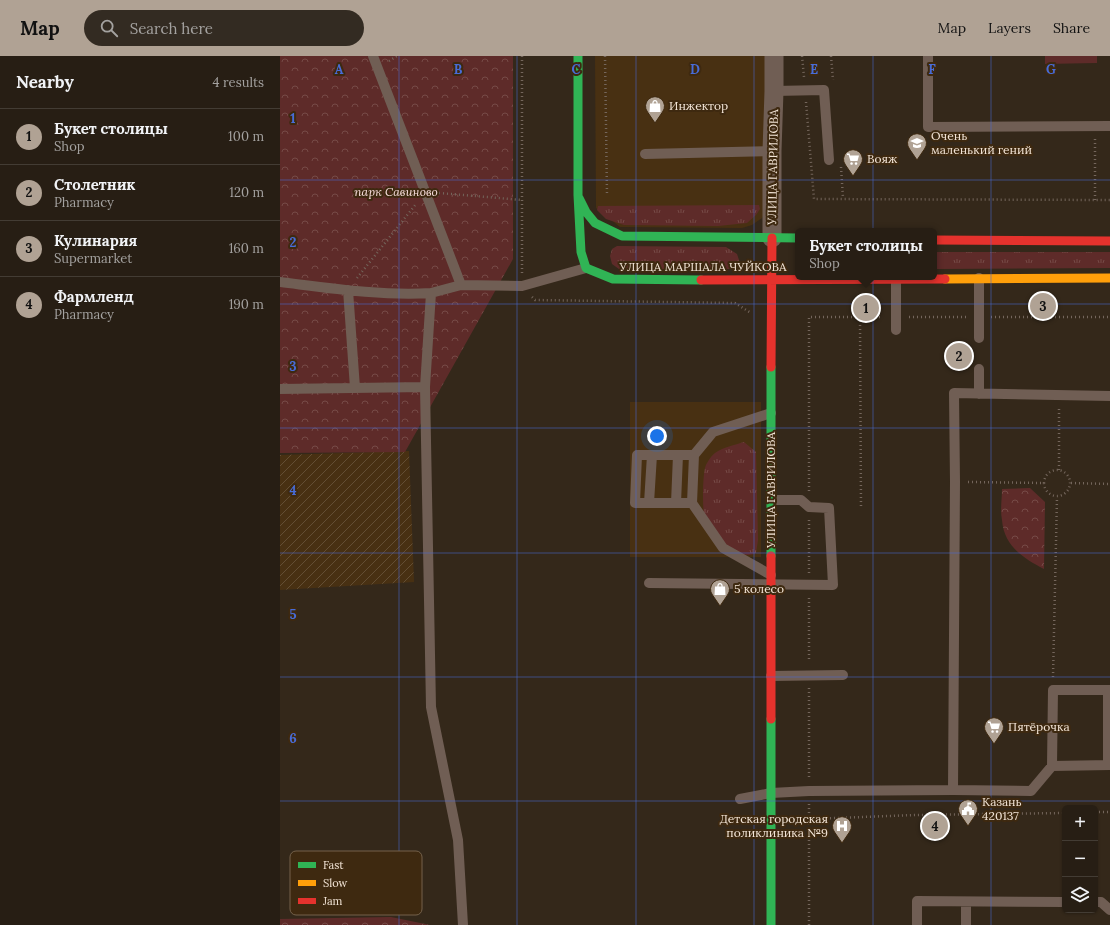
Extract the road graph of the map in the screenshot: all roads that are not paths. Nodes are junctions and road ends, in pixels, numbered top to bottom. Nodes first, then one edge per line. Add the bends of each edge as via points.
1 (373, 56) edge
2 (578, 56) edge
3 (774, 56) edge
4 (928, 56) edge
5 (774, 91) junction
6 (1110, 126) edge
7 (772, 151) junction
8 (644, 154) dead end
9 (829, 160) dead end
10 (578, 195) junction
11 (772, 238) junction
12 (795, 238) edge
13 (937, 240) edge
14 (1110, 241) edge
15 (586, 268) junction
16 (979, 278) junction
17 (1110, 278) edge
18 (937, 279) edge
19 (770, 280) junction
20 (795, 280) edge
21 (896, 280) edge
22 (280, 282) edge
23 (461, 285) junction
24 (348, 290) junction
25 (431, 293) junction
26 (896, 330) dead end
27 (979, 338) dead end
28 (979, 369) dead end
29 (425, 387) junction
30 (355, 388) junction
31 (280, 389) edge
32 (979, 394) junction
33 (1110, 396) edge
34 (770, 413) junction
35 (652, 455) junction
36 (678, 455) junction
37 (694, 455) junction
38 (770, 500) junction
39 (649, 503) junction
40 (676, 503) junction
41 (692, 503) junction
42 (770, 580) junction
43 (649, 583) dead end
44 (843, 675) dead end
45 (770, 676) junction
46 (1109, 690) edge
47 (1109, 765) edge
48 (1052, 766) junction
49 (953, 790) junction
50 (770, 793) junction
51 (740, 799) dead end
52 (966, 902) junction
53 (1062, 902) edge
54 (1098, 902) edge
55 (1110, 910) edge
56 (463, 925) edge
57 (770, 925) edge
58 (917, 925) edge
59 (966, 925) edge

1 - 23 lane
2 - 10 main road
3 - 5 street, УЛИЦА ГАВРИЛОВА
4 - 6 lane via 928,127
5 - 7 street, УЛИЦА ГАВРИЛОВА
5 - 9 lane via 824,90
7 - 8 lane
7 - 11 street, УЛИЦА ГАВРИЛОВА
10 - 11 main road via 595,223 622,236
10 - 15 main road via 581,252
11 - 12 main road
11 - 19 main road, УЛИЦА ГАВРИЛОВА
13 - 14 main road
15 - 19 main road, УЛИЦА МАРШАЛА ЧУЙКОВА via 613,279
15 - 23 lane via 522,286
16 - 17 main road, УЛИЦА МАРШАЛА ЧУЙКОВА
16 - 18 main road, УЛИЦА МАРШАЛА ЧУЙКОВА
16 - 27 lane
19 - 20 main road, УЛИЦА МАРШАЛА ЧУЙКОВА
19 - 34 main road, УЛИЦА ГАВРИЛОВА
21 - 26 lane
22 - 24 lane
23 - 25 lane
24 - 25 lane
24 - 30 lane
25 - 29 lane
28 - 32 lane
29 - 30 lane
29 - 56 lane via 431,707 458,840
30 - 31 lane
32 - 33 lane
32 - 49 lane via 954,393
34 - 37 lane via 713,432
34 - 38 main road, УЛИЦА ГАВРИЛОВА
35 - 36 lane
35 - 39 lane
35 - 39 lane via 637,455 635,503
36 - 37 lane
36 - 40 lane
37 - 41 lane
38 - 42 main road, УЛИЦА ГАВРИЛОВА
38 - 42 lane via 801,500 809,507 829,508 833,585
39 - 40 lane
40 - 41 lane
41 - 42 lane via 723,548
42 - 43 lane
42 - 45 main road, УЛИЦА ГАВРИЛОВА
44 - 45 lane
45 - 50 main road, УЛИЦА ГАВРИЛОВА
46 - 47 lane
46 - 48 lane via 1053,690
47 - 48 lane
48 - 49 lane via 1030,791
49 - 50 lane
50 - 51 lane
50 - 57 main road, УЛИЦА ГАВРИЛОВА
52 - 53 lane
52 - 58 lane via 917,901
52 - 59 lane
54 - 55 lane

